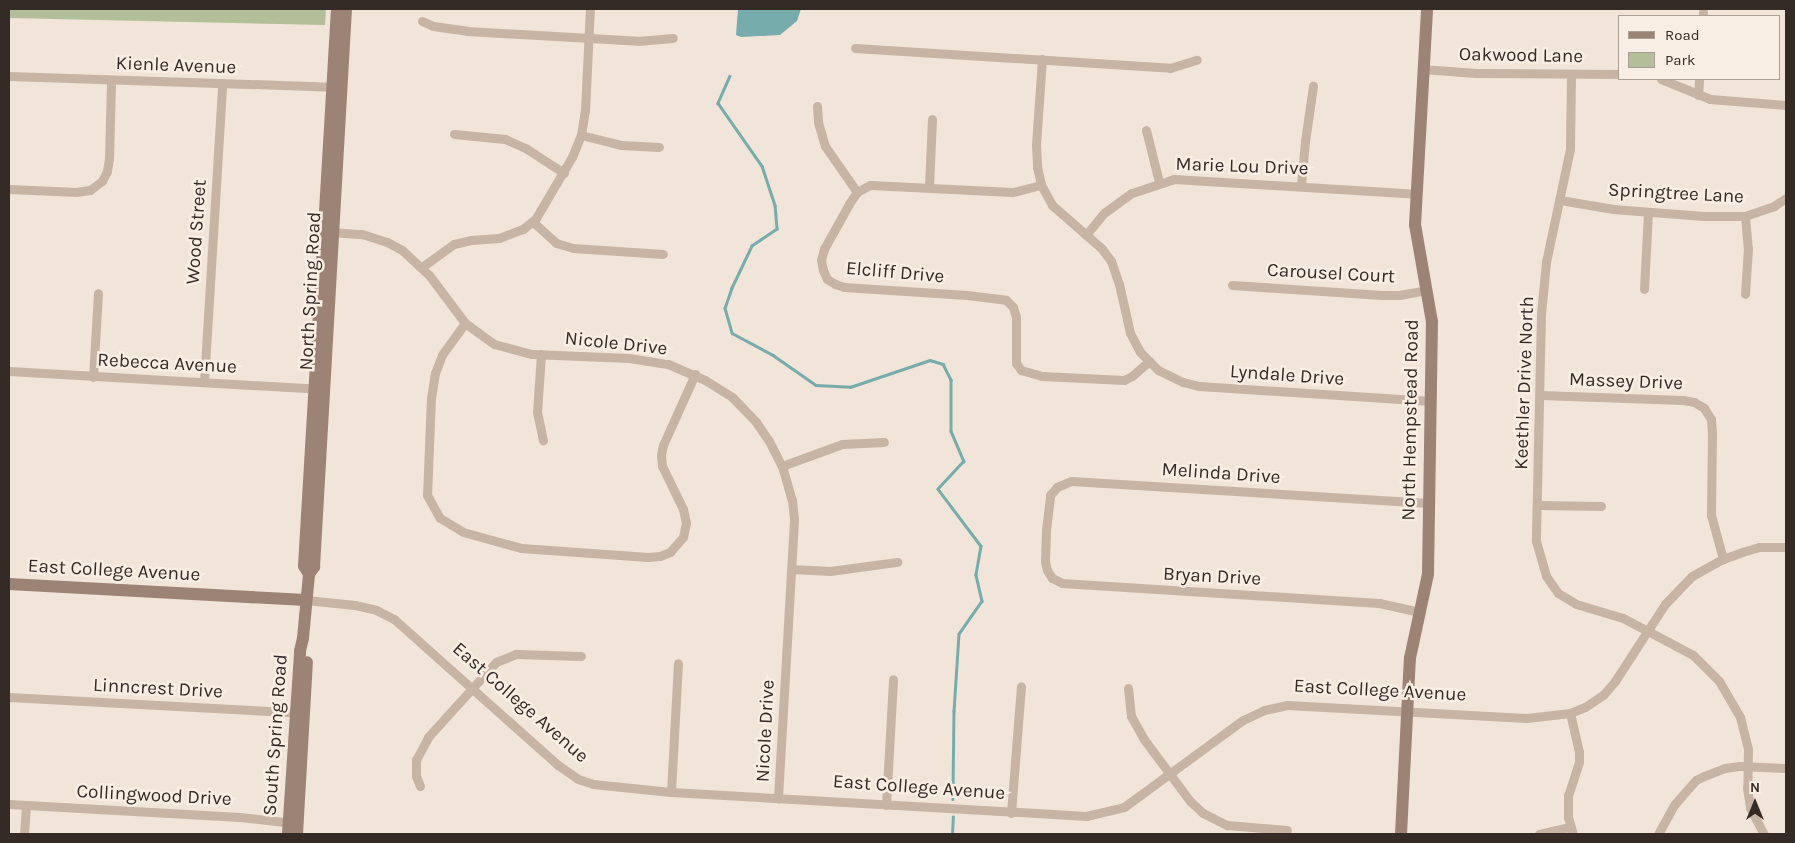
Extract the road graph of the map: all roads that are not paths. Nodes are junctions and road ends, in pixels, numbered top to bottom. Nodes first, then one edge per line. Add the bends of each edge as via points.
1 (337, 9) edge
2 (346, 9) edge
3 (590, 9) edge
4 (1427, 9) edge
5 (422, 22) dead end
6 (588, 38) junction
7 (673, 38) dead end
8 (855, 48) dead end
9 (1042, 59) junction
10 (1197, 60) dead end
11 (1422, 69) junction
12 (1571, 74) junction
13 (1618, 74) edge
14 (9, 76) edge
15 (111, 80) junction
16 (1664, 80) edge
17 (1699, 80) edge
18 (222, 84) junction
19 (1313, 86) dead end
20 (336, 87) junction
21 (1698, 95) junction
22 (1786, 105) edge
23 (817, 106) dead end
24 (932, 119) dead end
25 (1146, 130) dead end
26 (454, 134) dead end
27 (581, 135) junction
28 (659, 147) dead end
29 (564, 173) junction
30 (1159, 182) junction
31 (1042, 184) junction
32 (1301, 186) junction
33 (929, 187) junction
34 (9, 189) edge
35 (857, 192) junction
36 (1416, 194) junction
37 (1786, 198) edge
38 (1560, 200) junction
39 (1648, 212) junction
40 (1745, 216) junction
41 (533, 222) junction
42 (328, 232) junction
43 (1086, 235) junction
44 (663, 254) dead end
45 (422, 267) junction
46 (1232, 286) dead end
47 (1644, 288) dead end
48 (1427, 290) junction
49 (98, 293) dead end
50 (1745, 294) dead end
51 (465, 323) junction
52 (541, 354) junction
53 (1149, 361) junction
54 (9, 372) edge
55 (695, 374) junction
56 (93, 376) junction
57 (204, 382) junction
58 (319, 389) junction
59 (1540, 396) junction
60 (1431, 401) junction
61 (543, 440) dead end
62 (884, 442) dead end
63 (782, 466) junction
64 (1429, 503) junction
65 (1538, 505) junction
66 (1601, 506) dead end
67 (1046, 530) joint
68 (1786, 547) edge
69 (1723, 558) junction
70 (898, 562) dead end
71 (792, 569) junction
72 (9, 584) edge
73 (306, 600) junction
74 (1420, 612) junction
75 (1647, 630) junction
76 (581, 656) dead end
77 (678, 663) dead end
78 (893, 679) dead end
79 (1020, 686) dead end
80 (473, 688) junction
81 (1128, 688) dead end
82 (9, 697) edge
83 (1408, 711) junction
84 (300, 713) junction
85 (1570, 713) junction
86 (1748, 766) junction
87 (1786, 768) edge
88 (1170, 774) junction
89 (420, 786) dead end
90 (670, 792) junction
91 (778, 799) junction
92 (9, 804) edge
93 (26, 805) junction
94 (886, 805) junction
95 (1012, 813) junction
96 (293, 829) edge
97 (1288, 830) dead end
98 (1571, 830) edge
99 (24, 834) edge
100 (1401, 834) edge
101 (1539, 834) edge
102 (1658, 834) edge
103 (1764, 834) edge

1 - 20 street, North Spring Road
2 - 20 street, North Spring Road
3 - 6 street
4 - 11 street, North Hempstead Road
5 - 6 street via 467,31
6 - 7 street via 651,41
6 - 27 street
8 - 9 street
9 - 10 street via 1170,68
9 - 31 street, Lyndale Drive via 1036,145
11 - 12 street, Oakwood Lane
11 - 36 street, North Hempstead Road
12 - 13 street, Oakwood Lane
12 - 38 street, Keethler Drive North via 1570,149
14 - 15 street, Kienle Avenue
15 - 18 street, Kienle Avenue
15 - 34 street via 109,159 102,181 90,190 76,192
16 - 21 street
17 - 21 street
18 - 20 street, Kienle Avenue
18 - 57 street, Wood Street
19 - 32 street
20 - 42 street, North Spring Road
21 - 22 street via 1723,102
23 - 35 street via 824,146
24 - 33 street
25 - 30 street
26 - 29 street via 505,139
27 - 28 street via 621,145
27 - 29 street
29 - 41 street
30 - 32 street, Marie Lou Drive via 1201,179
30 - 43 street, Marie Lou Drive via 1132,193 1104,213
31 - 33 street via 1012,192
31 - 43 street, Lyndale Drive via 1052,205
32 - 36 street, Marie Lou Drive
33 - 35 street via 876,184
35 - 53 street, Elcliff Drive via 821,260 827,279 834,284 1006,300 1016,317 1016,362 1021,370 1042,376 1124,380
36 - 48 street, North Hempstead Road via 1417,239
37 - 40 street, Springtree Lane via 1774,206
38 - 39 street, Springtree Lane
38 - 59 street, Keethler Drive North via 1546,262 1541,314
39 - 40 street, Springtree Lane
39 - 47 street
40 - 50 street via 1748,248
41 - 44 street via 556,243 573,248
41 - 45 street via 499,238 454,244
42 - 45 street, Nicole Drive via 362,234 387,242
42 - 58 street, North Spring Road
43 - 53 street, Lyndale Drive via 1110,261 1119,284 1130,333
45 - 51 street, Nicole Drive
46 - 48 street, Carousel Court via 1382,295
48 - 60 street, North Hempstead Road via 1432,322
49 - 56 street
51 - 52 street, Nicole Drive via 494,344 519,352
51 - 55 street via 442,355 435,373 427,495 440,518 463,532 521,548 648,557 670,552 683,537 686,523 683,509 662,466 661,456
52 - 55 street, Nicole Drive via 649,360
52 - 61 street via 538,412
53 - 60 street, Lyndale Drive via 1158,370 1199,386
54 - 56 street, Rebecca Avenue
55 - 63 street, Nicole Drive via 740,405 770,442
56 - 57 street, Rebecca Avenue
57 - 58 street, Rebecca Avenue
58 - 73 street, North Spring Road via 314,567 309,574
59 - 65 street, Keethler Drive North
59 - 69 street, Massey Drive via 1683,400 1704,408 1711,419 1712,432 1711,515
60 - 64 street, North Hempstead Road
62 - 63 street via 842,444
63 - 71 street, Nicole Drive via 794,520
64 - 67 street, Melinda Drive via 1071,481 1057,487 1050,495
64 - 74 street, North Hempstead Road via 1428,574
65 - 66 street
65 - 75 street, Keethler Drive North via 1536,540 1546,576 1558,593 1576,604 1623,618
67 - 74 street, Bryan Drive via 1047,570 1052,578 1062,583 1379,603
68 - 69 street, East College Avenue via 1759,547
69 - 75 street, East College Avenue via 1681,586
70 - 71 street via 830,571
71 - 91 street, Nicole Drive
72 - 73 street, East College Avenue
73 - 80 street, East College Avenue via 355,605 394,619
73 - 84 street, South Spring Road via 304,638 307,646
74 - 83 street, North Hempstead Road via 1412,648
75 - 85 street, East College Avenue via 1616,682 1603,695
75 - 86 street, Keethler Drive North via 1692,655 1719,681 1740,717 1748,749
76 - 80 street via 526,653 507,656 496,662
77 - 90 street
78 - 94 street
79 - 95 street
80 - 89 street via 428,737 416,760
80 - 90 street, East College Avenue via 552,760 578,778 610,788
81 - 88 street via 1134,721
82 - 84 street, Linncrest Drive
83 - 85 street, East College Avenue via 1527,718
83 - 88 street, East College Avenue via 1297,704 1264,710 1243,720
83 - 100 street, North Hempstead Road
84 - 96 street, South Spring Road
85 - 98 street via 1579,752 1568,795
86 - 87 street
86 - 102 street via 1725,768 1696,780 1674,805
86 - 103 street, Keethler Drive North via 1750,808
88 - 95 street, East College Avenue via 1132,802 1107,813 1086,816
88 - 97 street via 1190,801 1227,825
90 - 91 street, East College Avenue
91 - 94 street, East College Avenue
92 - 93 street, Collingwood Drive
93 - 96 street, Collingwood Drive
93 - 99 street
94 - 95 street, East College Avenue
98 - 101 street

